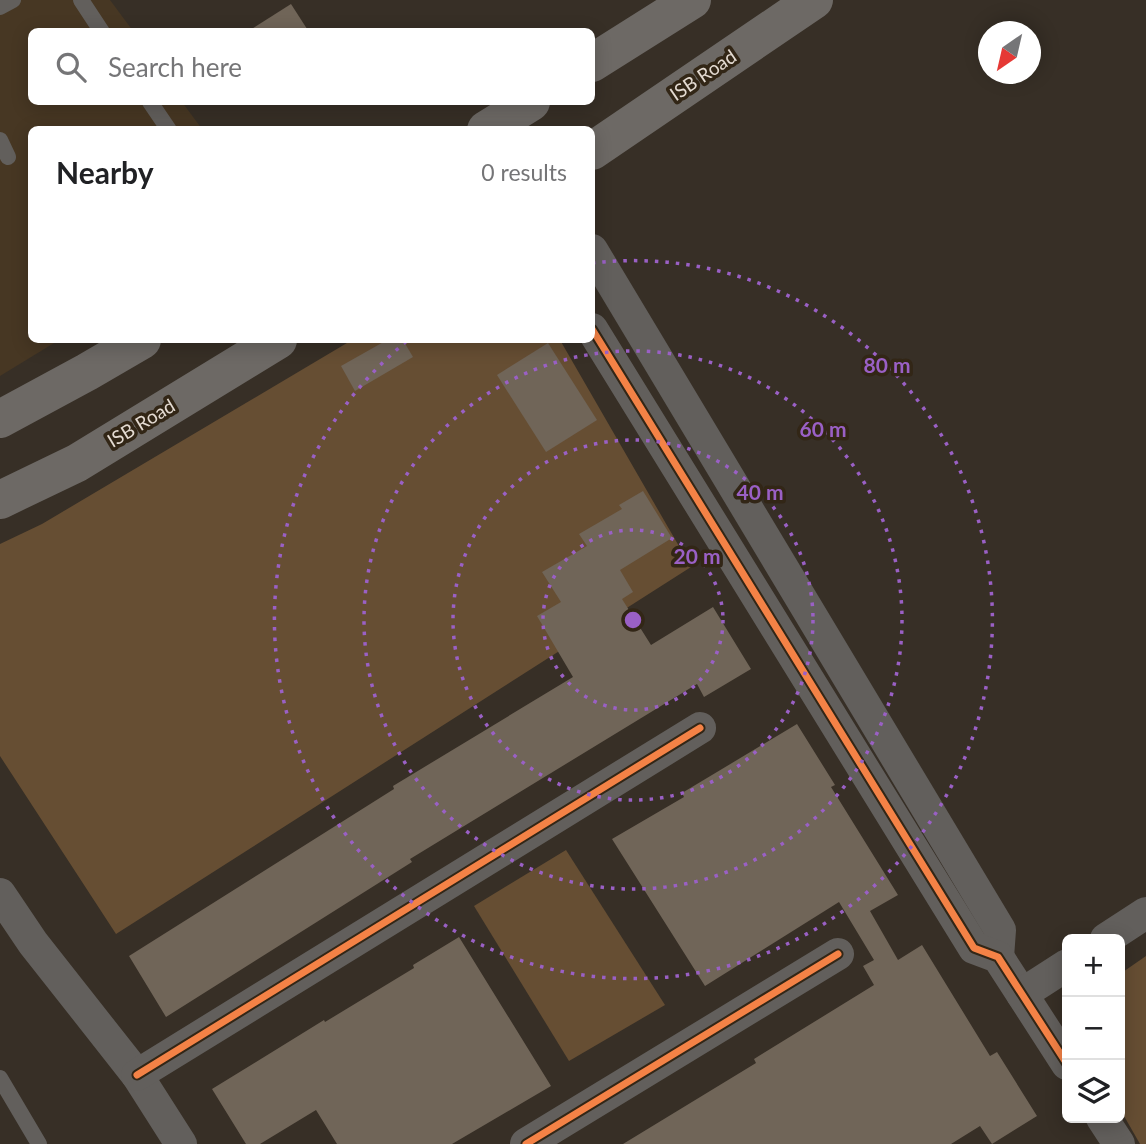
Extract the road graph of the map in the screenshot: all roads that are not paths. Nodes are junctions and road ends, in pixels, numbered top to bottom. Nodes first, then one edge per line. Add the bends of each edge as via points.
1 (13, 0) edge
2 (81, 0) edge
3 (692, 0) edge
4 (814, 0) edge
5 (0, 7) edge
6 (99, 28) edge
7 (595, 61) edge
8 (152, 105) edge
9 (526, 105) edge
10 (166, 126) edge
11 (492, 126) edge
12 (0, 140) edge
13 (595, 149) edge
14 (8, 157) dead end
15 (595, 255) edge
16 (595, 334) edge
17 (137, 343) edge
18 (273, 343) edge
19 (0, 419) edge
20 (0, 500) edge
21 (701, 728) dead end
22 (0, 894) edge
23 (1146, 913) edge
24 (1114, 934) edge
25 (838, 954) dead end
26 (998, 957) junction
27 (1062, 968) edge
28 (1022, 994) junction
29 (1064, 1060) edge
30 (137, 1075) junction
31 (0, 1077) edge
32 (1105, 1123) edge
33 (39, 1144) edge
34 (181, 1144) edge
35 (526, 1144) edge
36 (1118, 1144) edge

1 - 5 lane
2 - 6 lane
3 - 7 main road
4 - 13 main road, ISB Road
8 - 10 lane
9 - 11 main road
12 - 14 lane
15 - 26 street via 1000,930
16 - 26 street via 974,948
17 - 19 main road
18 - 20 main road, ISB Road via 77,463
21 - 30 street
22 - 30 street
23 - 24 street
25 - 35 street
26 - 28 street
27 - 28 street
28 - 29 street
30 - 34 street
31 - 33 lane
32 - 36 street

